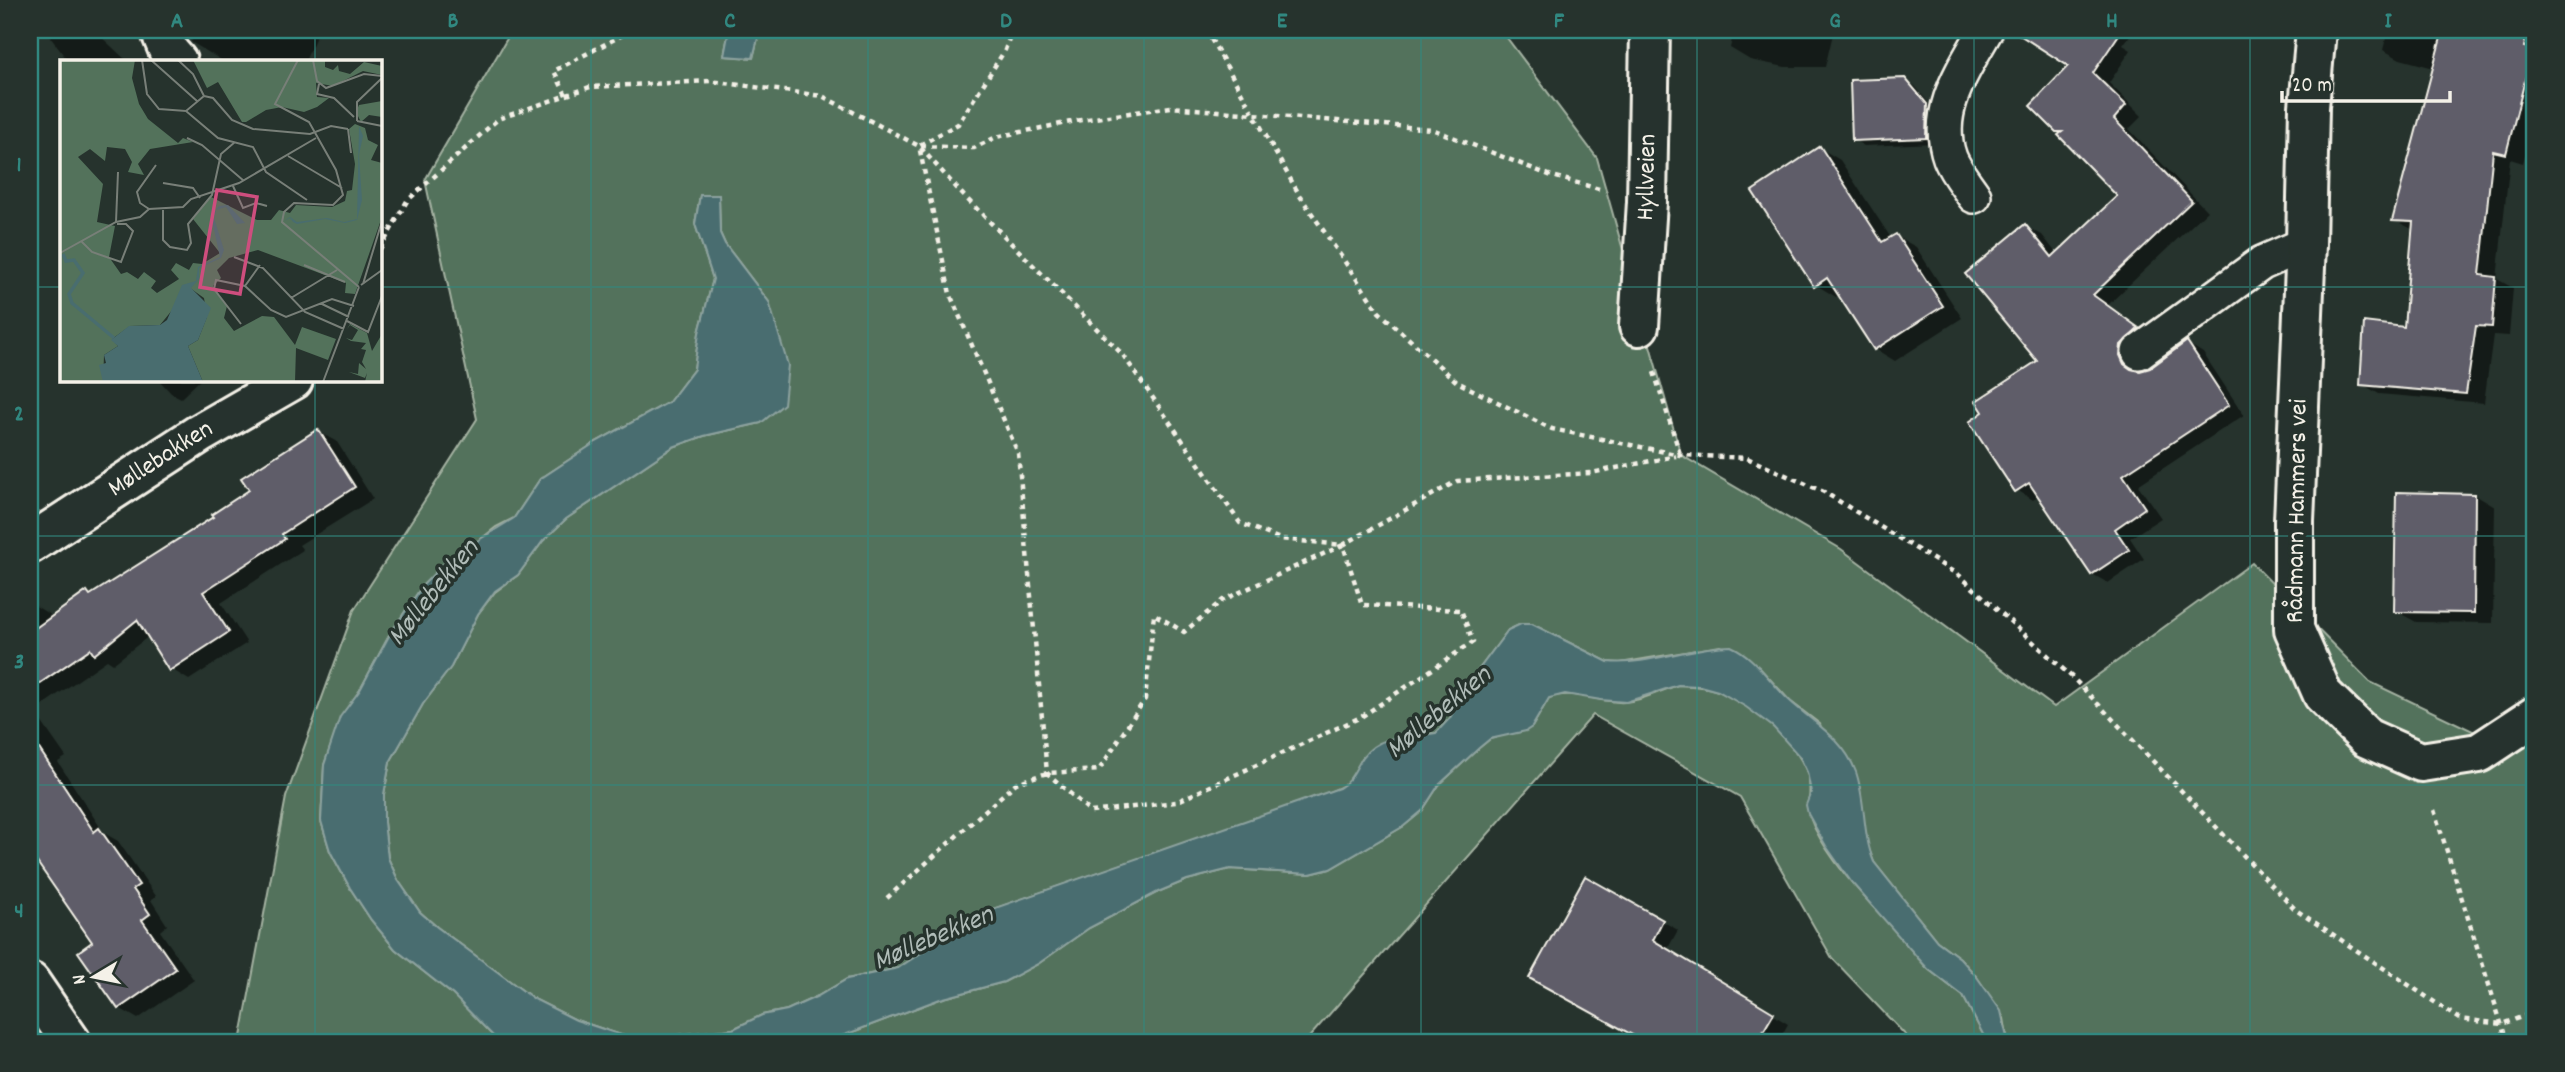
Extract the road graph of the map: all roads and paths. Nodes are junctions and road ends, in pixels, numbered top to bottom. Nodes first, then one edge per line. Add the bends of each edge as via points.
1 (160, 30) edge
2 (632, 30) edge
3 (1012, 30) edge
4 (1206, 30) edge
5 (1650, 30) edge
6 (1986, 30) edge
7 (2316, 30) edge
8 (176, 60) edge
9 (565, 95) junction
10 (1254, 115) junction
11 (919, 146) junction
12 (1974, 196) dead end
13 (1647, 202) junction
14 (2306, 244) junction
15 (382, 245) edge
16 (1639, 326) joint
17 (2139, 352) dead end
18 (290, 382) edge
19 (1680, 455) junction
20 (30, 544) edge
21 (1343, 545) junction
22 (2535, 716) edge
23 (2421, 762) junction
24 (1047, 773) junction
25 (887, 898) dead end
26 (30, 982) edge
27 (2535, 1012) edge
28 (2502, 1024) junction
29 (71, 1042) edge
30 (2507, 1042) edge

1 - 8 street
2 - 9 path via 554,71
3 - 11 path via 1005,50 958,124
4 - 10 path
5 - 13 street, Hyllveien
6 - 12 lane via 1945,113 1950,159
7 - 14 street, Rådmann Hammers vei
9 - 11 path via 590,87 710,81 822,96
9 - 15 path via 498,119 407,201
10 - 11 path via 1171,107 996,137 974,148
10 - 13 path via 1432,129 1549,175
10 - 19 path via 1300,196 1379,312 1457,382 1552,429
11 - 21 path via 1123,355 1240,523 1280,539
11 - 24 path via 950,294 1018,453
13 - 16 street, Hyllveien
14 - 17 lane via 2262,263
14 - 23 street, Rådmann Hammers vei via 2294,629 2323,695 2367,738
16 - 19 path
18 - 20 street, Møllebakken via 199,434
19 - 21 path via 1591,473 1457,481
19 - 28 path via 1747,458 1824,492 1960,576 2073,678 2296,910 2460,1019
21 - 24 path via 1223,600 1184,632 1154,614 1145,699 1099,770
21 - 24 path via 1362,604 1461,611 1473,642 1361,717 1176,802 1091,813
22 - 23 street via 2479,753
23 - 28 path
24 - 25 path via 1016,783
26 - 29 street
27 - 28 path
28 - 30 path

